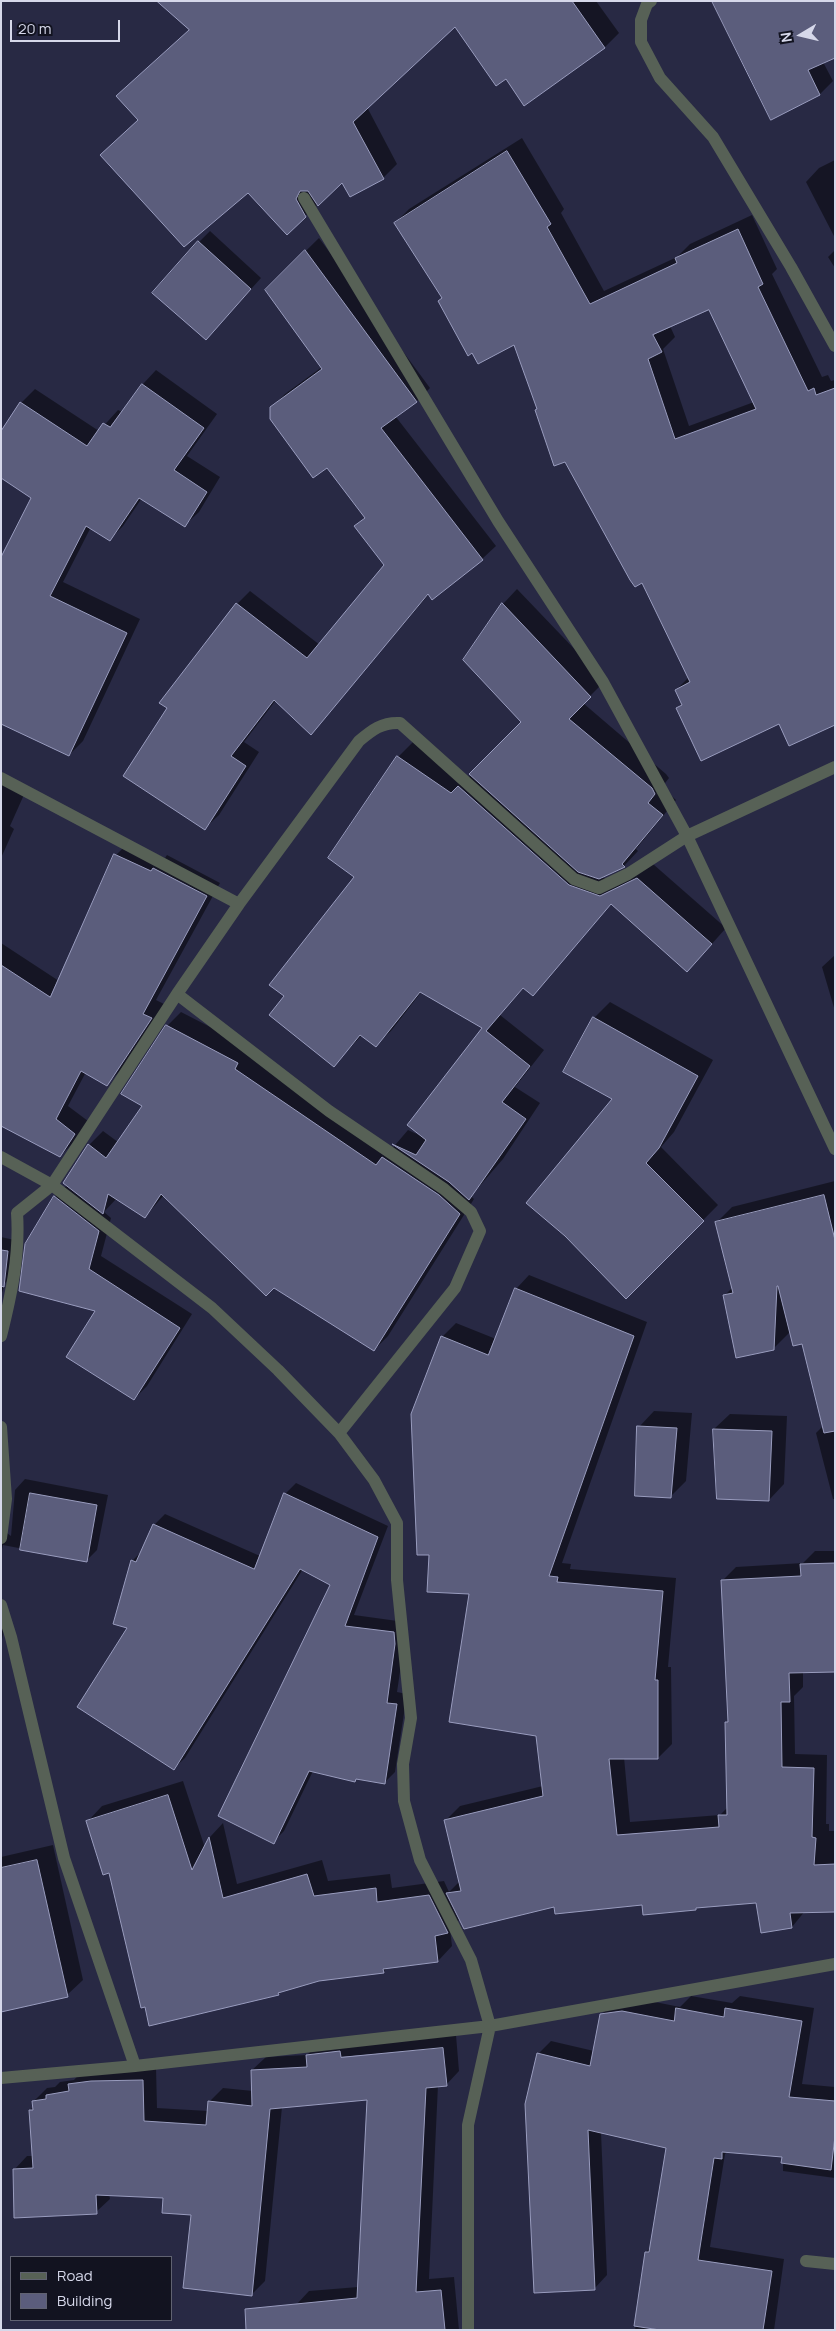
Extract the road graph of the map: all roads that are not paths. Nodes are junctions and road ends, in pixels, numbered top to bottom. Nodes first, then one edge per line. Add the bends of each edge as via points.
1 (651, 1) edge
2 (304, 198) dead end
3 (835, 346) edge
4 (835, 767) edge
5 (1, 778) edge
6 (687, 836) junction
7 (239, 904) junction
8 (177, 994) junction
9 (835, 1149) edge
10 (1, 1157) edge
11 (52, 1185) junction
12 (1, 1336) edge
13 (1, 1427) edge
14 (339, 1433) junction
15 (1, 1538) edge
16 (1, 1605) edge
17 (835, 1964) edge
18 (490, 2026) junction
19 (135, 2066) junction
20 (1, 2078) edge
21 (806, 2260) dead end
22 (835, 2264) edge
23 (468, 2330) edge

1 - 3 street via 641,20 641,42 660,78 713,137
2 - 6 street via 498,521 603,682
4 - 6 street
5 - 7 street
6 - 7 street via 608,885 599,888 574,879 400,723 389,722 376,727 359,741
6 - 9 street
7 - 8 street
8 - 11 street
8 - 14 street via 329,1111 444,1188 471,1212 480,1230 455,1288
10 - 11 street
11 - 12 street via 17,1213 18,1247 12,1292
11 - 14 street via 212,1308
13 - 15 street via 6,1499
14 - 18 street via 374,1480 397,1523 397,1580 411,1718 403,1764 404,1801 420,1860 471,1960
16 - 19 street via 64,1858
17 - 18 street
18 - 19 street
18 - 23 street via 468,2124
19 - 20 street
21 - 22 street

